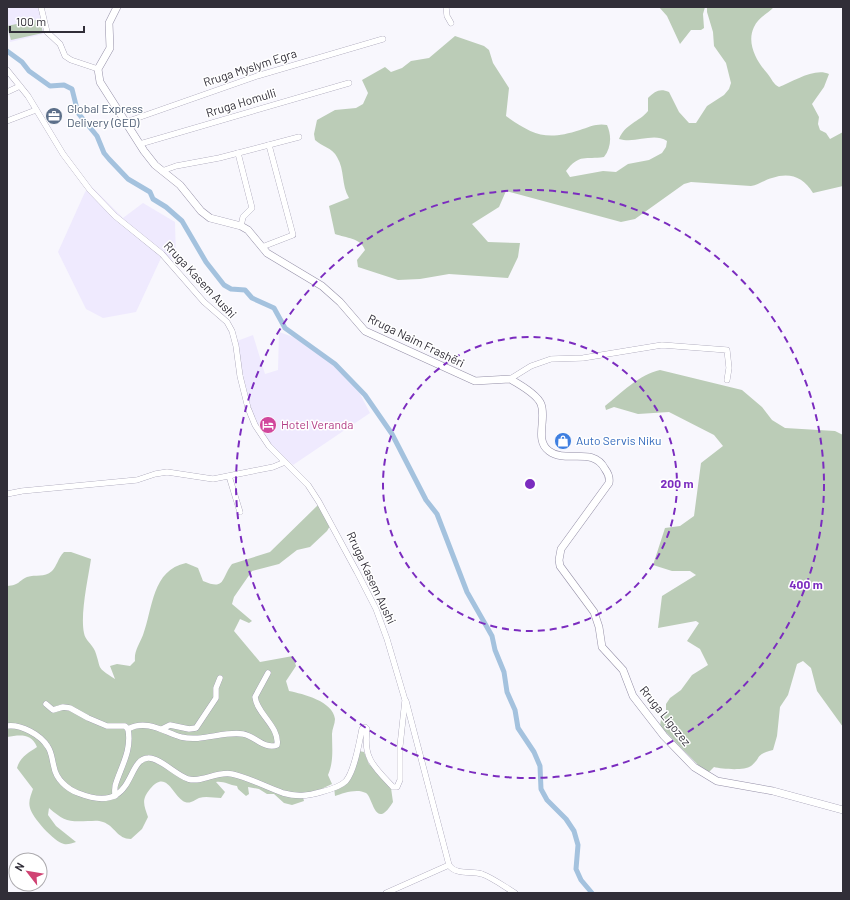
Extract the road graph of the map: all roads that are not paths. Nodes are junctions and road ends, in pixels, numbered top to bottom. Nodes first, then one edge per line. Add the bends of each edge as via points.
1 (41, 7) edge
2 (117, 7) edge
3 (446, 7) edge
4 (451, 23) dead end
5 (383, 39) dead end
6 (98, 69) junction
7 (7, 70) edge
8 (349, 83) dead end
9 (20, 86) junction
10 (7, 92) edge
11 (36, 110) junction
12 (7, 121) edge
13 (126, 122) junction
14 (299, 137) dead end
15 (140, 144) junction
16 (269, 145) junction
17 (238, 153) junction
18 (162, 171) junction
19 (241, 226) junction
20 (262, 247) junction
21 (510, 379) junction
22 (727, 380) dead end
23 (285, 462) junction
24 (229, 476) junction
25 (7, 494) edge
26 (240, 512) dead end
27 (268, 673) dead end
28 (220, 678) dead end
29 (405, 700) junction
30 (46, 704) dead end
31 (7, 726) edge
32 (128, 729) junction
33 (162, 729) junction
34 (115, 796) junction
35 (843, 810) edge
36 (449, 865) junction
37 (386, 893) edge
38 (516, 893) edge

1 - 6 street via 47,32 60,44 65,56
2 - 6 street via 109,23 110,48
3 - 4 street
5 - 13 street, Rruga Myslym Egra via 258,76
6 - 13 street, Rruga Naim Frashëri via 100,82
7 - 9 street, Rruga Kasem Aushi
8 - 15 street, Rruga Homulli
9 - 10 street
9 - 11 street, Rruga Kasem Aushi
11 - 12 street
11 - 23 street, Rruga Kasem Aushi via 63,154 90,190 115,216 162,254 204,302 227,322 232,331 240,376 252,420 269,446
13 - 15 street, Rruga Naim Frashëri
14 - 16 street
15 - 18 street, Rruga Naim Frashëri
16 - 17 street
16 - 20 street via 293,235
17 - 18 street
17 - 19 street via 252,208 243,217
18 - 19 street, Rruga Naim Frashëri via 177,181 205,214
19 - 20 street, Rruga Naim Frashëri via 252,233
20 - 21 street, Rruga Naim Frashëri via 322,286 365,331 475,381
21 - 22 street, Rruga Naim Frashëri via 531,366 551,360 583,358 662,345 727,350
21 - 35 street, Rruga Ligozez via 538,399 541,404 543,444 549,451 561,455 594,458 602,463 609,477 607,487 561,549 559,560 563,572 594,612 602,647 624,670 633,696 664,736 694,768 706,776
23 - 24 street
23 - 29 street, Rruga Kasem Aushi via 308,485 319,502 376,609
24 - 25 street via 213,479 167,472 137,480
24 - 26 street
27 - 33 street via 255,700 277,738 277,745 267,746 242,734 198,738 180,736
28 - 33 street via 216,698 196,728 170,725
29 - 34 street, Rruga Kasem Aushi via 398,787 393,786 372,762 366,751 365,727 362,729 354,763 345,782 307,796 295,796 233,774 222,773 198,780 188,779 148,758 142,759 136,765 124,789
29 - 36 street
30 - 32 street via 53,710 70,708 94,721 111,726 125,726
31 - 34 street via 23,728 44,742 52,754 54,769 66,786 90,797
32 - 33 street via 150,725
32 - 34 street via 127,755 115,784
36 - 37 street
36 - 38 street via 457,871 482,874

